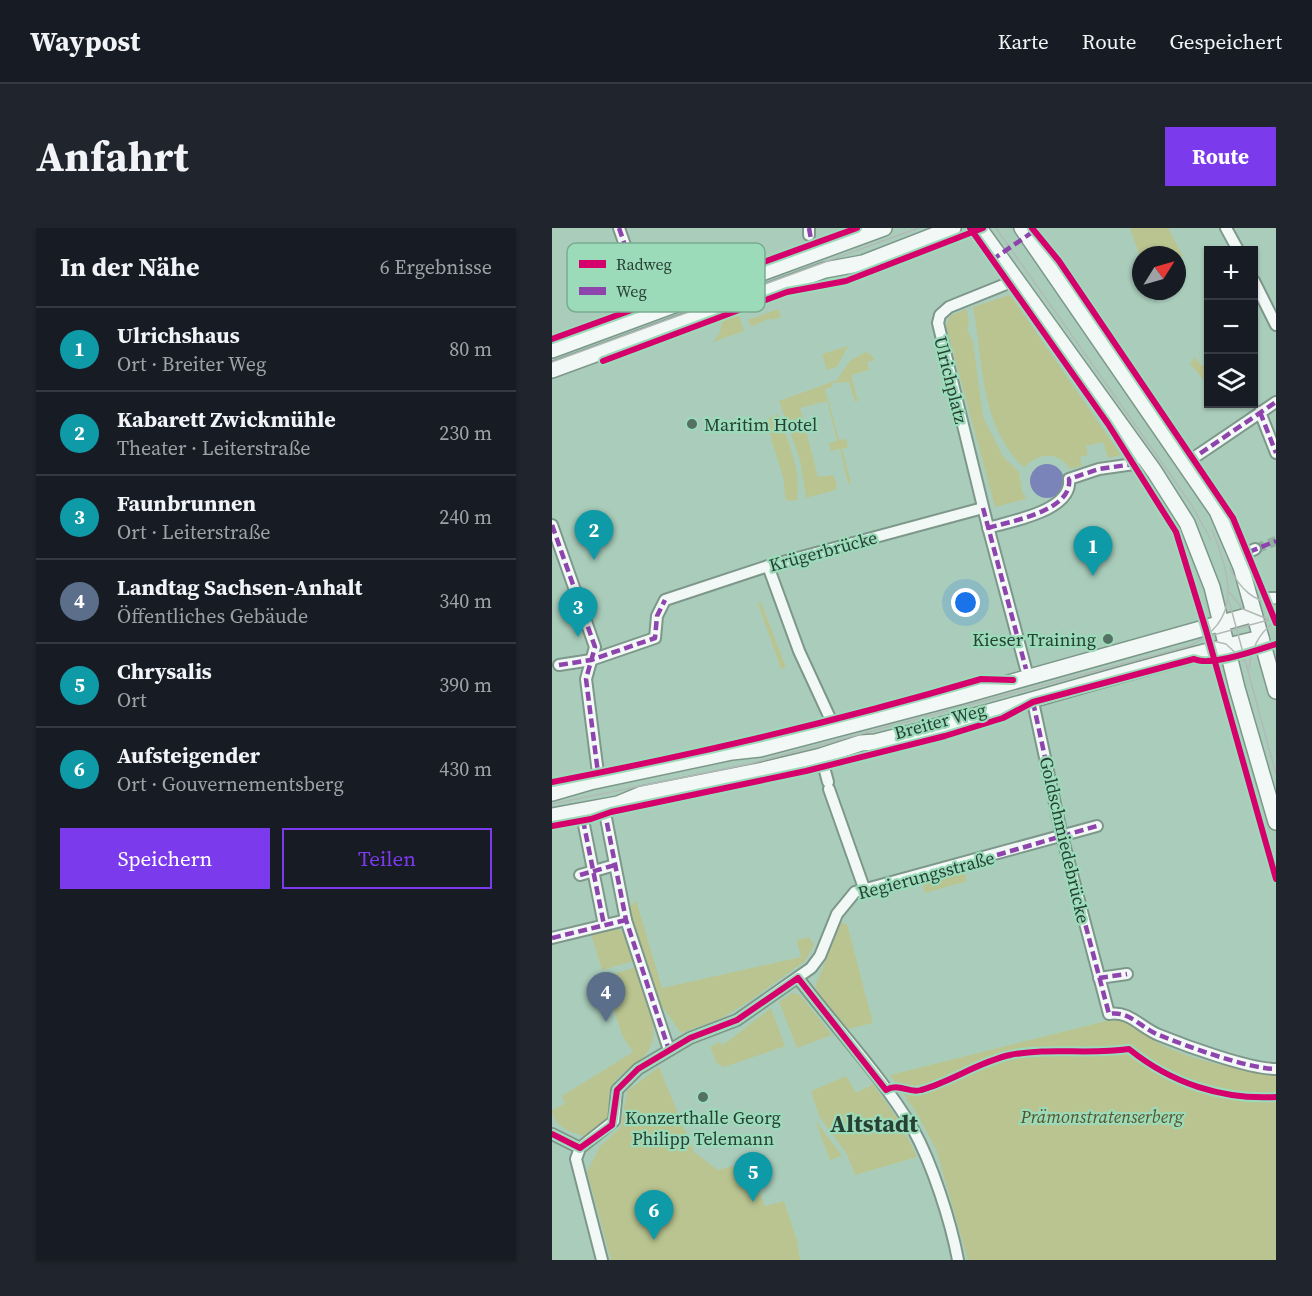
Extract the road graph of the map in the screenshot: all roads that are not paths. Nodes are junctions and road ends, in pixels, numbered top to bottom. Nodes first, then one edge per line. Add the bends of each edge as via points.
1 (619, 228) edge
2 (884, 228) edge
3 (953, 228) edge
4 (979, 228) edge
5 (1022, 228) edge
6 (1228, 230) edge
7 (624, 243) edge
8 (1236, 246) edge
9 (765, 272) edge
10 (1016, 280) junction
11 (1258, 289) edge
12 (765, 292) edge
13 (655, 312) edge
14 (710, 312) edge
15 (1276, 325) edge
16 (552, 350) edge
17 (552, 370) edge
18 (1276, 402) edge
19 (1260, 412) junction
20 (1272, 433) edge
21 (1276, 453) edge
22 (1186, 463) junction
23 (1134, 464) dead end
24 (983, 508) junction
25 (552, 525) edge
26 (988, 528) junction
27 (768, 566) junction
28 (1254, 614) junction
29 (1221, 623) junction
30 (1261, 638) junction
31 (1227, 646) junction
32 (591, 660) junction
33 (559, 665) dead end
34 (1026, 669) dead end
35 (1276, 691) edge
36 (1033, 702) dead end
37 (835, 729) junction
38 (821, 756) junction
39 (598, 773) dead end
40 (552, 793) edge
41 (605, 813) dead end
42 (552, 816) edge
43 (583, 820) dead end
44 (1276, 822) edge
45 (1097, 826) dead end
46 (1062, 836) junction
47 (615, 865) junction
48 (594, 871) junction
49 (580, 875) dead end
50 (864, 888) junction
51 (626, 920) junction
52 (604, 925) junction
53 (552, 939) edge
54 (1127, 974) dead end
55 (798, 978) junction
56 (1099, 978) junction
57 (669, 1050) junction
58 (1276, 1069) edge
59 (552, 1134) edge
60 (580, 1148) junction
61 (602, 1260) edge
62 (958, 1260) edge

1 - 7 street
2 - 9 street
3 - 12 street via 863,263 825,270
4 - 10 street
5 - 22 street
6 - 8 street
10 - 24 street, Ulrichplatz via 949,307 938,321
10 - 29 street via 1178,507 1203,560
11 - 15 street
13 - 16 street
14 - 17 street
18 - 19 street
19 - 20 street
19 - 22 street
20 - 21 street
22 - 28 street via 1229,537
23 - 26 street via 1069,479 1066,494 1051,508
24 - 26 street, Ulrichplatz
24 - 27 street, Krügerbrücke
25 - 32 street via 571,565 595,646
26 - 34 street, Ulrichplatz
27 - 32 street, Krügerbrücke via 665,600 657,616 655,638
27 - 37 street via 799,651
28 - 29 street, Breiter Weg
28 - 30 street
29 - 31 street
29 - 37 street, Breiter Weg
30 - 31 street, Breiter Weg
30 - 35 street
31 - 38 street, Breiter Weg via 990,712 875,742 861,742
31 - 44 street
32 - 33 street
32 - 39 street via 585,679
36 - 46 street, Goldschmiedebrücke
37 - 40 street, Breiter Weg
38 - 42 street, Breiter Weg
38 - 50 street
41 - 47 street
43 - 48 street
45 - 46 street, Regierungsstraße
46 - 50 street, Regierungsstraße
46 - 56 street, Goldschmiedebrücke
47 - 48 street
47 - 51 street
48 - 49 street
48 - 52 street
50 - 55 street, Regierungsstraße via 844,902 817,961
51 - 52 street
51 - 57 street
52 - 53 street
54 - 56 street
55 - 57 street, Regierungsstraße via 737,1020
55 - 62 street via 913,1129 927,1160
56 - 58 street, Goldschmiedebrücke via 1109,1014 1124,1014 1156,1034
57 - 60 street, Regierungsstraße via 623,1082 616,1094 612,1125
59 - 60 street
60 - 61 street via 576,1165

